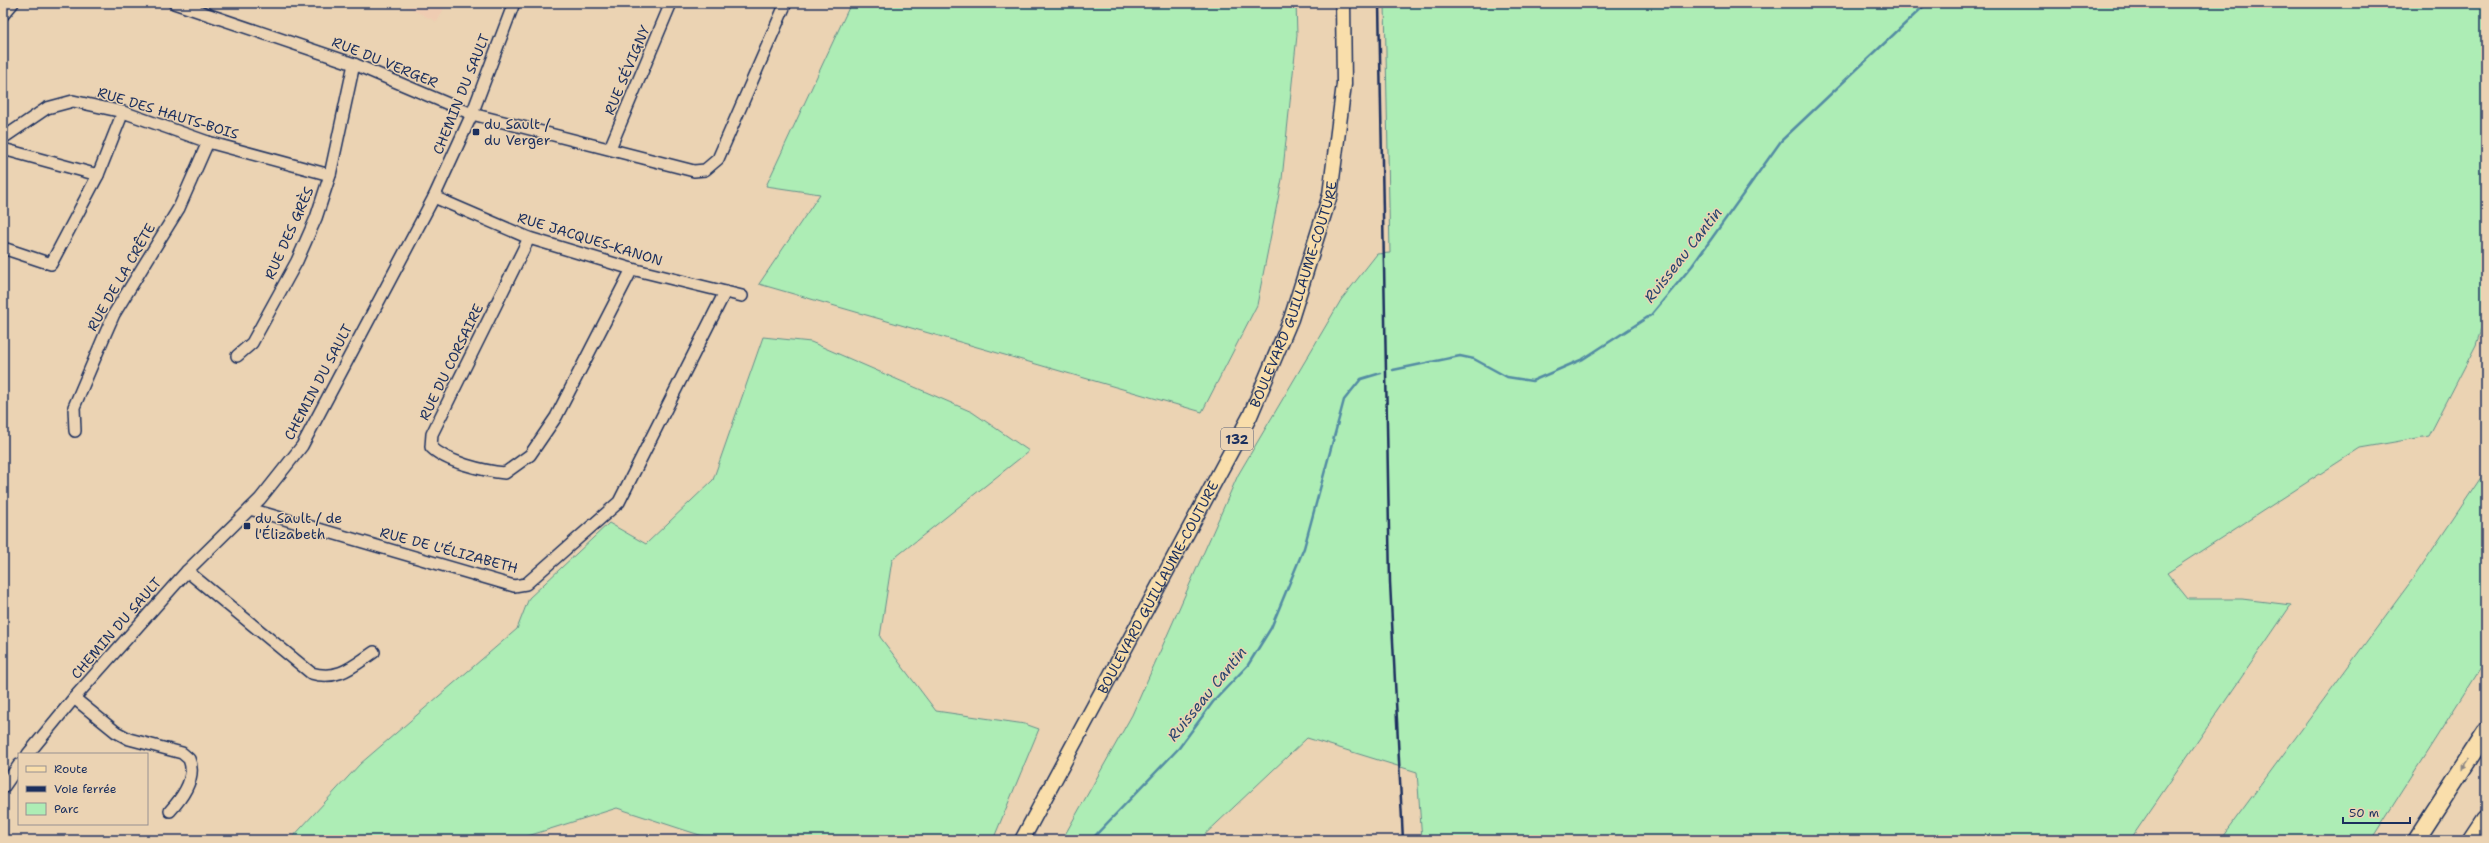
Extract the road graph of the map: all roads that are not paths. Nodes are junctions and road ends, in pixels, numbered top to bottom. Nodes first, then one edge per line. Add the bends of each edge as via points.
1 (13, 3) edge
2 (174, 3) edge
3 (514, 3) edge
4 (671, 3) edge
5 (786, 3) edge
6 (1343, 3) edge
7 (3, 15) edge
8 (354, 64) junction
9 (123, 112) junction
10 (472, 114) junction
11 (3, 138) edge
12 (208, 142) junction
13 (610, 148) junction
14 (3, 149) edge
15 (98, 175) junction
16 (330, 175) junction
17 (434, 197) junction
18 (529, 238) junction
19 (3, 248) edge
20 (632, 269) junction
21 (725, 292) junction
22 (742, 296) dead end
23 (237, 356) dead end
24 (75, 431) dead end
25 (250, 509) junction
26 (187, 571) junction
27 (374, 652) dead end
28 (74, 698) junction
29 (2486, 732) edge
30 (29, 753) edge
31 (18, 766) edge
32 (3, 788) edge
33 (170, 811) dead end
34 (2486, 819) edge
35 (1022, 840) edge
36 (2416, 840) edge
37 (2472, 840) edge

1 - 7 street
2 - 8 street, RUE DU VERGER
3 - 10 street, CHEMIN DU SAULT
4 - 13 street, RUE SÉVIGNY
5 - 13 street, RUE DU VERGER via 718,159 705,170 694,171
6 - 35 main road, BOULEVARD GUILLAUME-COUTURE / 132 via 1344,84 1330,195 1291,319 1250,416
8 - 10 street, RUE DU VERGER
8 - 16 street, RUE DES GRÈS
9 - 11 street, RUE DES HAUTS-BOIS via 73,101 47,108
9 - 12 street, RUE DES HAUTS-BOIS
9 - 15 street
10 - 13 street, RUE DU VERGER
10 - 17 street, CHEMIN DU SAULT
12 - 16 street, RUE DES HAUTS-BOIS
12 - 24 street, RUE DE LA CRÊTE via 179,208 114,314 74,407
14 - 15 street
15 - 19 street via 51,264
16 - 23 street, RUE DES GRÈS via 316,218 297,261 252,343
17 - 18 street, RUE JACQUES-KANON
17 - 25 street, CHEMIN DU SAULT via 302,446
18 - 20 street, RUE JACQUES-KANON
18 - 20 street, RUE DU CORSAIRE via 432,434 431,447 438,454 489,472 505,473 530,455 556,417
20 - 21 street, RUE JACQUES-KANON
21 - 22 street, RUE JACQUES-KANON
21 - 25 street, RUE DE L'ÉLIZABETH via 619,502 526,584 514,586
25 - 26 street, CHEMIN DU SAULT
26 - 27 street via 311,673 325,677 340,673
26 - 28 street, CHEMIN DU SAULT
28 - 30 street, CHEMIN DU SAULT
28 - 33 street via 116,732 129,739 182,753 189,759 191,772 188,787
29 -> 36 highway
31 - 32 street
34 - 37 highway

